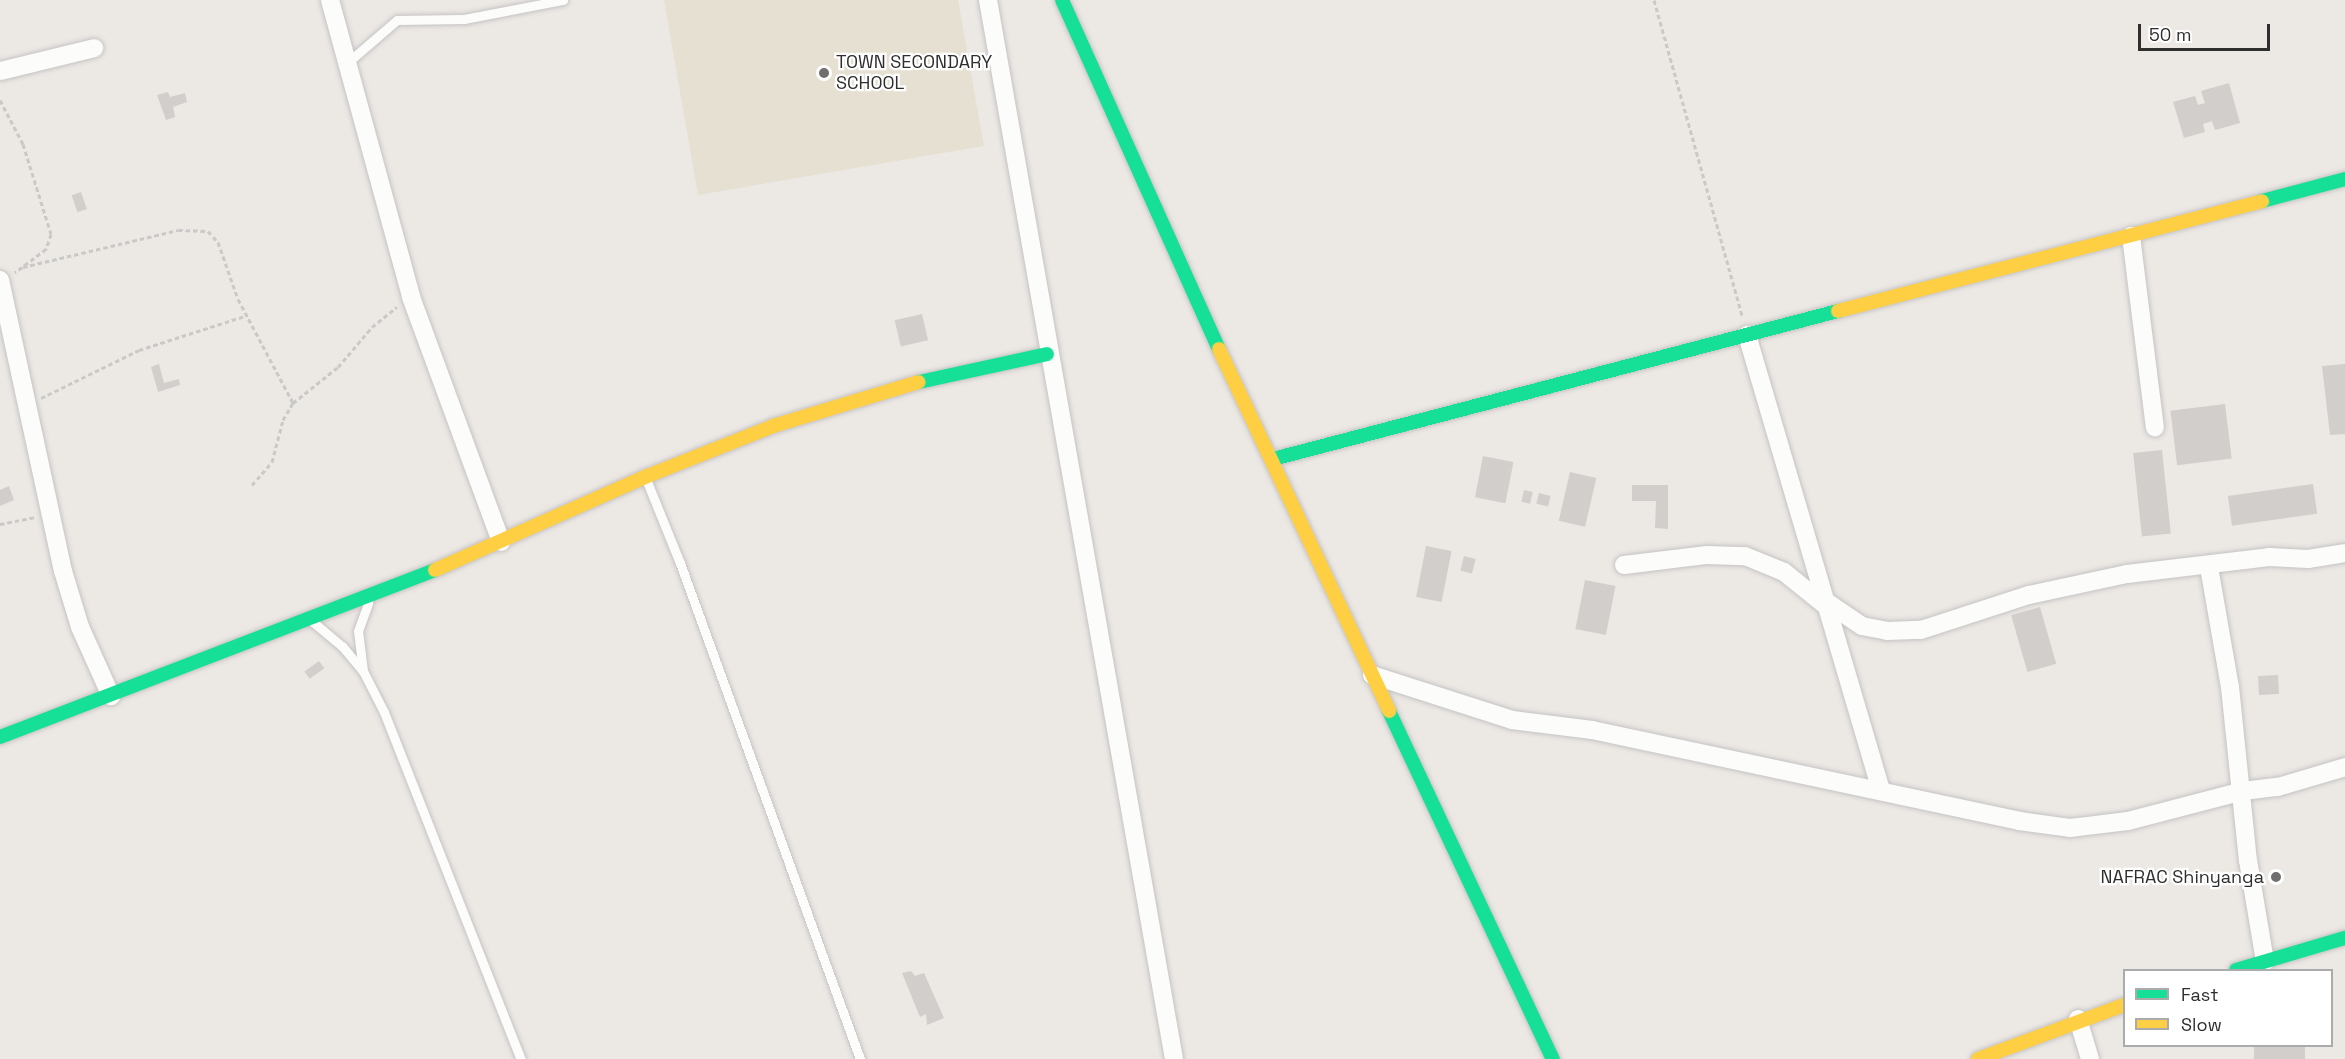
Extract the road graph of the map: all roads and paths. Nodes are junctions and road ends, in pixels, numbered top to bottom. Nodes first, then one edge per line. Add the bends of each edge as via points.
1 (330, 0) edge
2 (563, 0) edge
3 (988, 0) edge
4 (1062, 0) edge
5 (1654, 0) edge
6 (94, 48) dead end
7 (347, 63) junction
8 (0, 71) edge
9 (0, 100) edge
10 (2345, 179) edge
11 (2131, 236) junction
12 (23, 267) junction
13 (0, 280) edge
14 (411, 297) junction
15 (248, 315) junction
16 (1748, 335) junction
17 (1047, 354) junction
18 (293, 403) junction
19 (29, 405) junction
20 (2155, 428) dead end
21 (1273, 459) junction
22 (645, 477) junction
23 (252, 485) dead end
24 (52, 514) junction
25 (0, 524) edge
26 (501, 542) junction
27 (2345, 553) edge
28 (1624, 565) dead end
29 (2209, 567) junction
30 (371, 597) junction
31 (1829, 606) junction
32 (306, 618) junction
33 (363, 671) junction
34 (1372, 675) junction
35 (111, 696) junction
36 (0, 737) edge
37 (2345, 767) edge
38 (1881, 790) junction
39 (2243, 791) junction
40 (2345, 938) edge
41 (2265, 962) junction
42 (2240, 969) edge
43 (2123, 1005) edge
44 (2078, 1019) junction
45 (521, 1059) edge
46 (860, 1059) edge
47 (1174, 1059) edge
48 (1553, 1059) edge
49 (1978, 1059) edge
50 (2090, 1059) edge

1 - 7 street
2 - 7 lane via 464,19 397,20
3 - 17 street
4 - 21 street via 1202,313
5 - 16 path
6 - 8 street
7 - 14 street
9 - 12 path via 23,144 51,234 46,249
10 - 11 street
11 - 16 street
11 - 20 street
12 - 13 path
12 - 15 path via 178,230 208,231 218,242 235,293
13 - 19 street
14 - 18 path via 372,327 338,367
14 - 26 street
15 - 18 path
15 - 19 path via 139,350
16 - 21 street
16 - 31 street
17 - 22 street via 846,401
17 - 47 street
18 - 23 path via 283,420 272,462
19 - 24 street
21 - 34 street
22 - 26 street
22 - 46 lane via 680,563
24 - 25 path
24 - 35 street via 72,604
26 - 30 street
27 - 29 street
28 - 31 street via 1707,555 1745,556 1784,572
29 - 31 street via 2127,574 2064,586 1921,630 1887,631 1862,626
29 - 39 street
30 - 32 street
30 - 33 lane via 358,630
31 - 38 street
32 - 33 lane via 329,633
32 - 35 street
33 - 45 lane via 450,871
34 - 38 street via 1512,720 1592,730
34 - 48 street
35 - 36 street
37 - 39 street via 2278,787
38 - 39 street via 2019,821 2089,828
39 - 41 street via 2248,860
40 - 41 street
41 - 42 street
43 - 44 street
44 - 49 street
44 - 50 street

